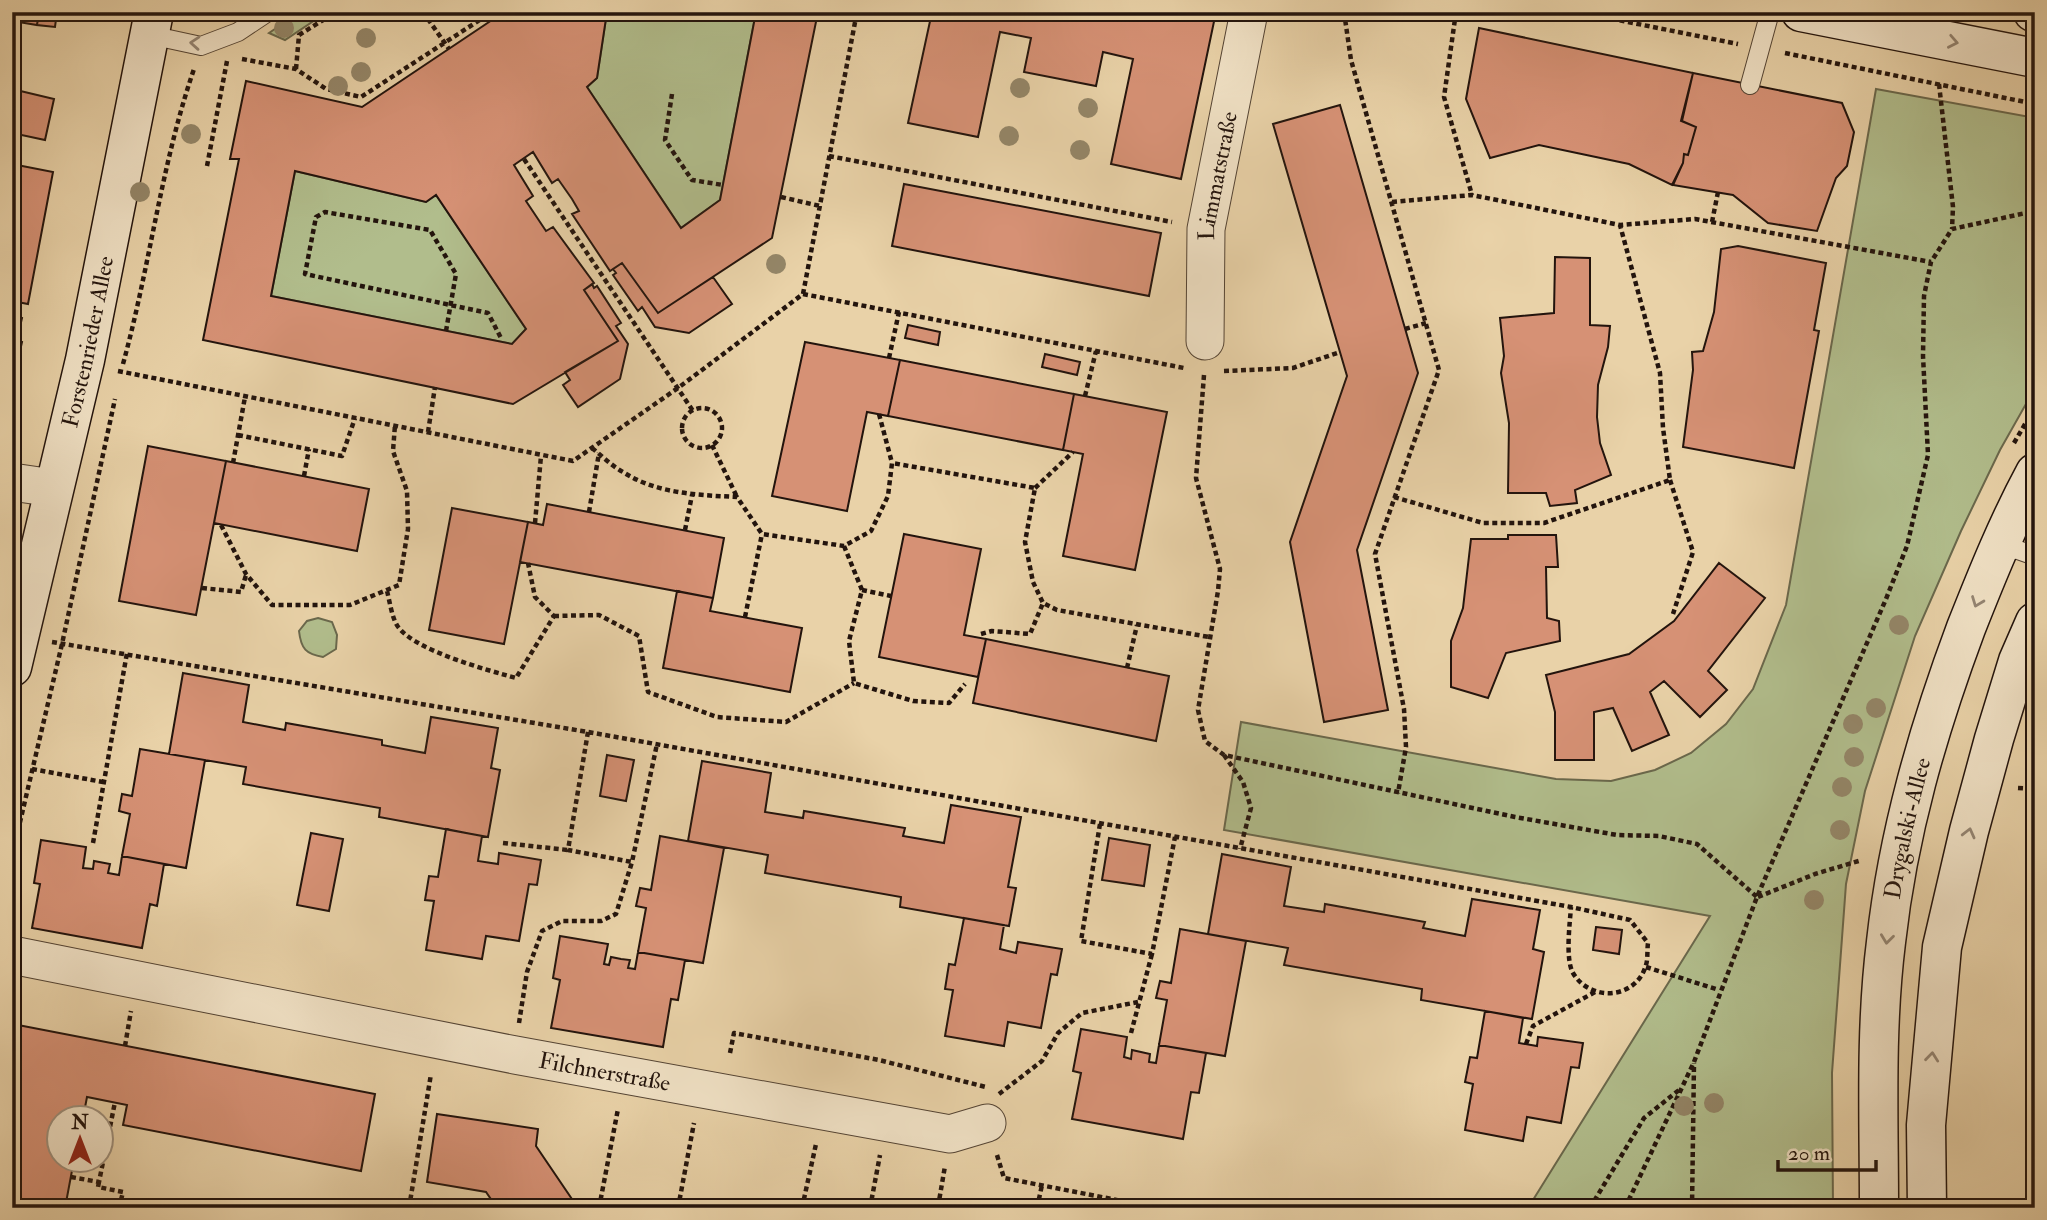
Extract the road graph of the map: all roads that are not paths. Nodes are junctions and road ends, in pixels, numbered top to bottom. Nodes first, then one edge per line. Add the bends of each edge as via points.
1 (268, 12) edge
2 (1249, 12) edge
3 (1770, 12) edge
4 (1801, 12) edge
5 (1887, 21) edge
6 (152, 24) edge
7 (2035, 58) edge
8 (1749, 85) dead end
9 (1204, 357) road end
10 (2035, 473) edge
11 (12, 482) edge
12 (53, 488) junction
13 (1998, 548) junction
14 (2035, 556) edge
15 (2035, 622) edge
16 (12, 667) edge
17 (12, 955) edge
18 (987, 1123) road end
19 (1879, 1208) edge
20 (1927, 1208) edge

1 -> 6 lane via 239,32 201,46
2 - 9 street, Limmatstraße via 1206,229
3 - 8 lane
4 - 5 main road
5 -> 7 main road
6 - 12 main road, Forstenrieder Allee via 85,360
10 - 13 main road, Drygalski-Allee
11 - 12 street
12 - 16 main road, Forstenrieder Allee
13 - 14 lane
13 -> 19 main road, Drygalski-Allee via 1938,703 1908,810 1886,942 1879,1042
20 -> 15 main road via 1926,1125 1942,947 1994,739
17 - 18 street, Filchnerstraße via 886,1123 950,1134

